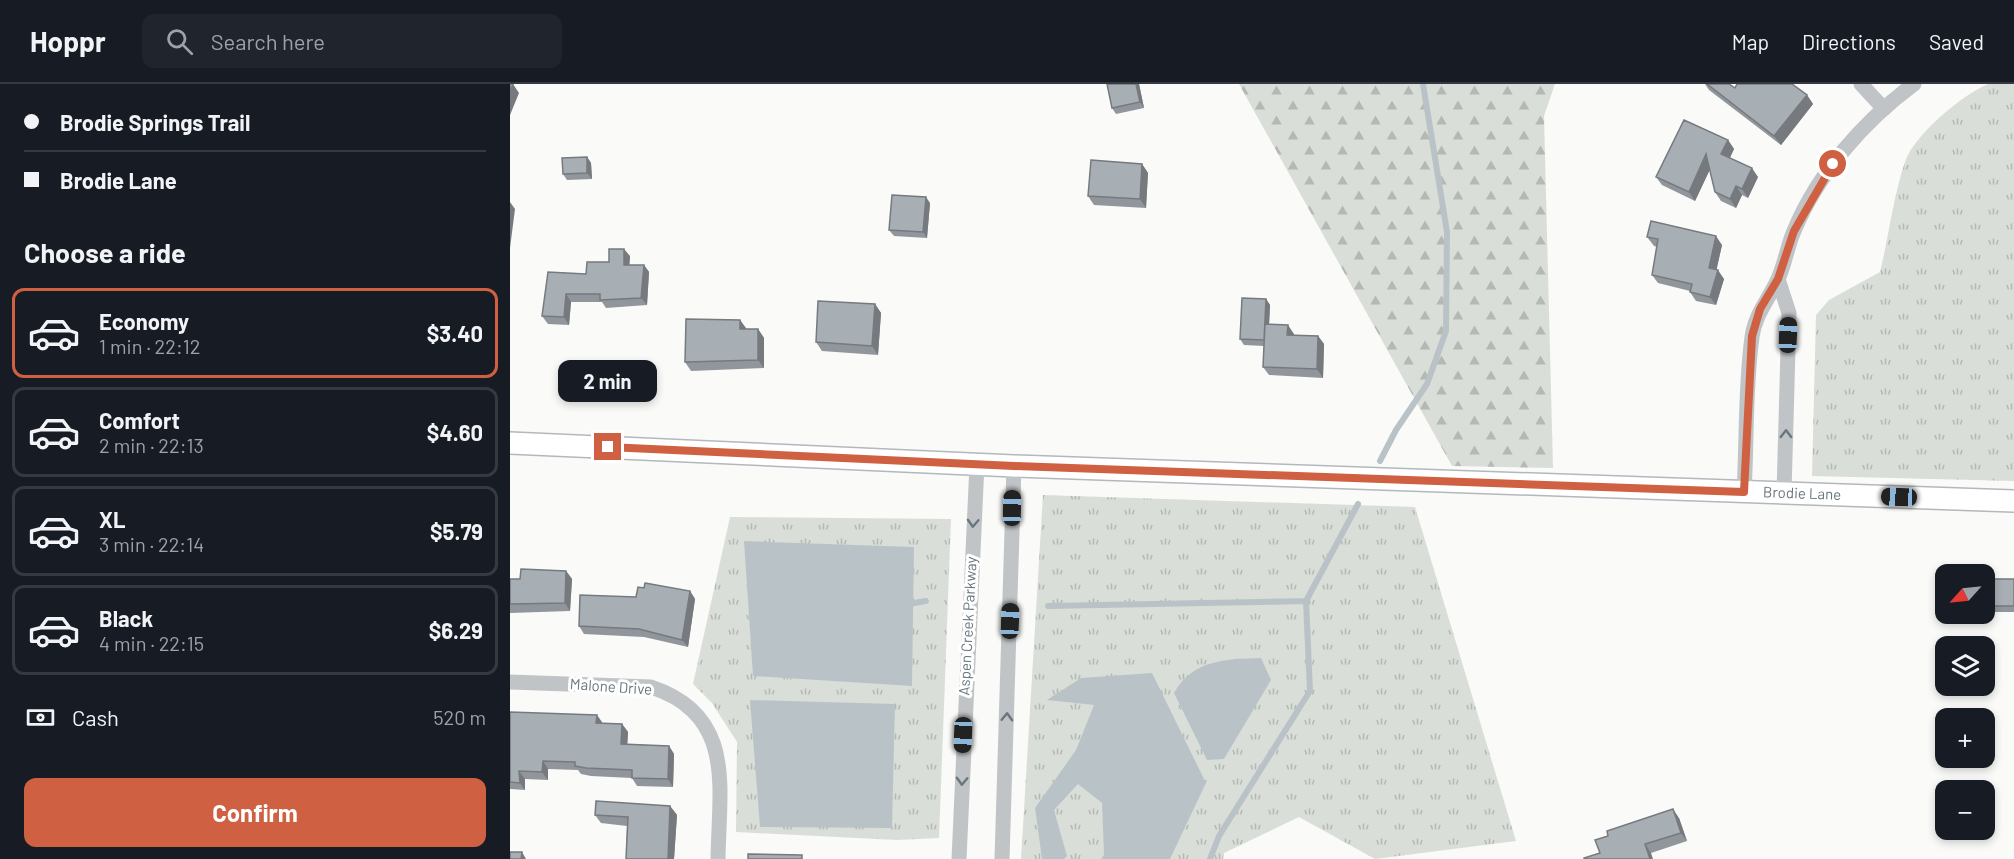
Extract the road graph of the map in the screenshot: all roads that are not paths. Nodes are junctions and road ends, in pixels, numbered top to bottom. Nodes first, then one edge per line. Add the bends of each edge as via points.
1 (1861, 84) edge
2 (1914, 84) edge
3 (1884, 109) junction
4 (1778, 279) junction
5 (510, 443) edge
6 (977, 464) junction
7 (1014, 466) junction
8 (1744, 492) junction
9 (1784, 493) junction
10 (2014, 501) edge
11 (510, 682) edge
12 (718, 859) edge
13 (959, 859) edge
14 (1002, 859) edge

1 - 3 street
2 - 3 street
3 - 4 street via 1850,144 1818,186 1794,231
4 - 8 street via 1760,309 1752,336
9 -> 4 street via 1789,313
5 - 6 main road, Brodie Lane
6 - 7 main road, Brodie Lane
6 -> 13 street, Aspen Creek Parkway
7 - 8 main road, Brodie Lane
14 -> 7 street
8 - 9 main road, Brodie Lane
9 - 10 main road, Brodie Lane
11 - 12 street, Malone Drive via 651,687 687,704 704,721 719,763

